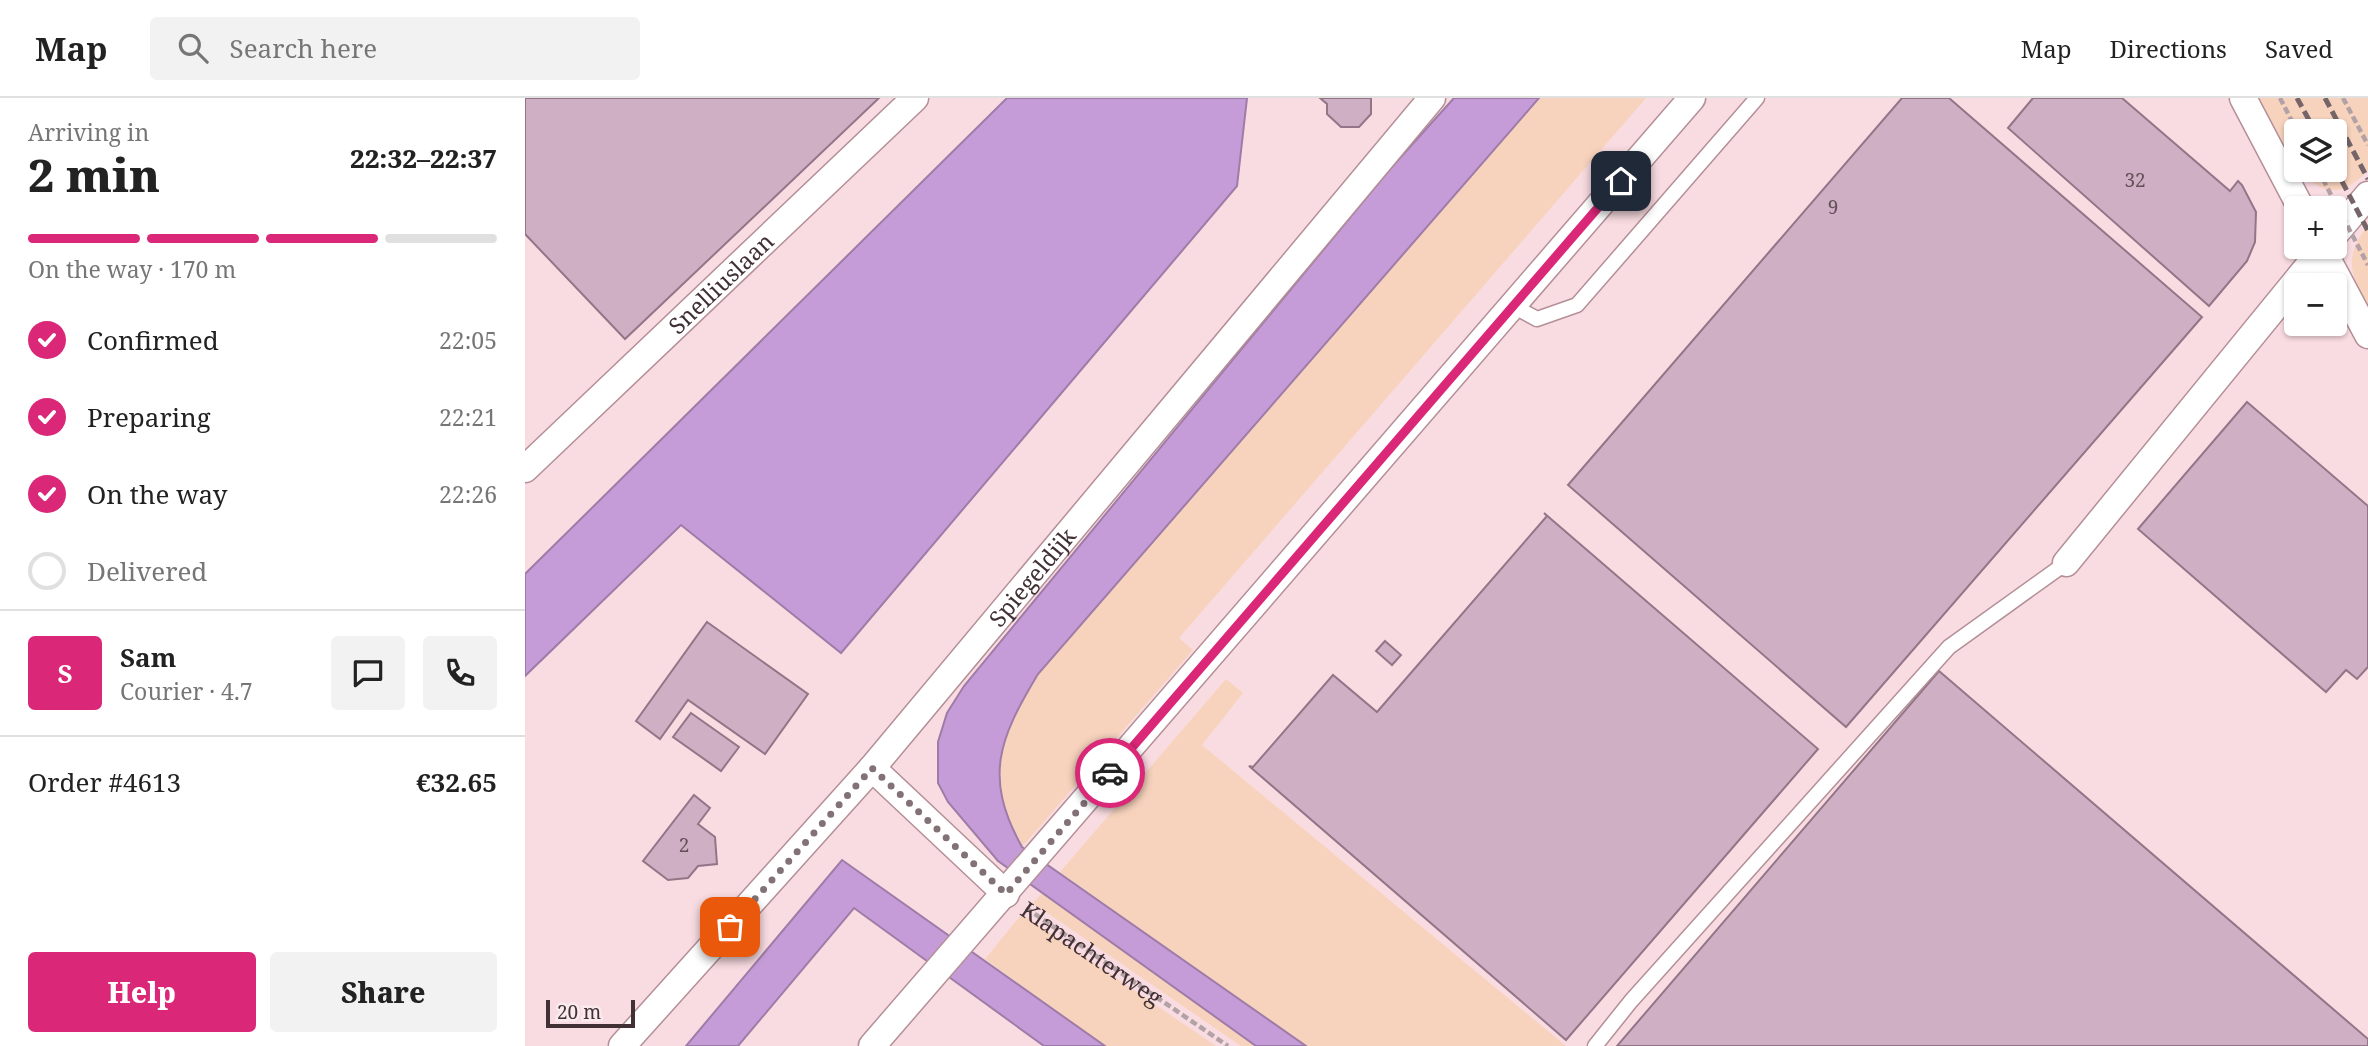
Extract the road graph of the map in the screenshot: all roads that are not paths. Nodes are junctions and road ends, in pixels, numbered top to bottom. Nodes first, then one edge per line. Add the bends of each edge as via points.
1 (915, 98) edge
2 (1432, 98) edge
3 (1692, 98) edge
4 (1757, 98) edge
5 (2243, 98) edge
6 (2368, 195) edge
7 (2295, 196) edge
8 (2347, 219) edge
9 (2313, 259) edge
10 (2332, 259) edge
11 (1513, 306) junction
12 (2368, 335) edge
13 (525, 469) edge
14 (2066, 563) joint
15 (872, 768) junction
16 (1006, 893) junction
17 (622, 1046) edge
18 (872, 1046) edge
19 (1595, 1046) edge

1 - 13 street, Snelliuslaan
2 - 15 street, Spiegeldijk
3 - 11 street
4 - 11 lane via 1577,305 1537,320
5 - 7 street
6 - 8 street
9 - 14 street
10 - 12 street
11 - 16 street
14 - 19 lane via 1949,647
15 - 16 street, Klapachterweg
15 - 17 street, Spiegeldijk
16 - 18 street

